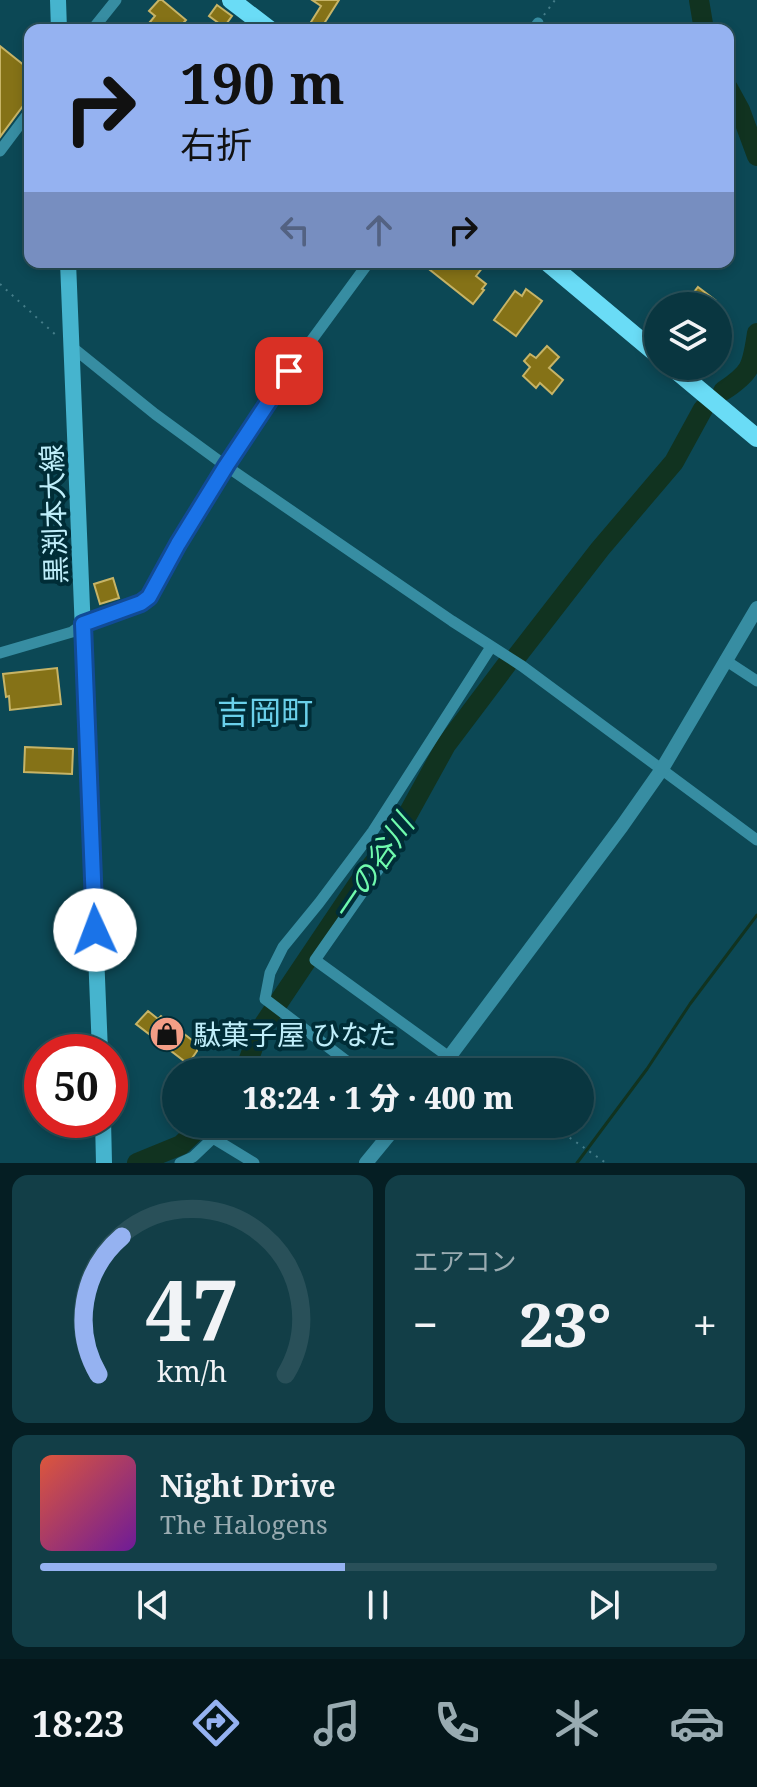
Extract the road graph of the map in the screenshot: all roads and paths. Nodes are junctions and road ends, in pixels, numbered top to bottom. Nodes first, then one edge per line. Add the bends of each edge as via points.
1 (58, 0) edge
2 (116, 0) edge
3 (231, 0) edge
4 (555, 0) edge
5 (59, 24) edge
6 (97, 24) edge
7 (262, 24) edge
8 (537, 24) edge
9 (24, 119) edge
10 (0, 151) edge
11 (68, 268) edge
12 (365, 268) edge
13 (554, 268) edge
14 (0, 284) edge
15 (644, 343) edge
16 (72, 347) junction
17 (688, 380) edge
18 (757, 438) edge
19 (226, 466) junction
20 (757, 608) edge
21 (83, 624) junction
22 (491, 647) junction
23 (0, 653) edge
24 (725, 660) junction
25 (757, 681) edge
26 (662, 769) junction
27 (757, 840) edge
28 (387, 857) dead end
29 (99, 1034) edge
30 (450, 1056) junction
31 (343, 1058) edge
32 (453, 1058) edge
33 (103, 1138) edge
34 (387, 1138) edge
35 (570, 1138) edge
36 (250, 1162) edge
37 (104, 1163) edge
38 (180, 1163) edge
39 (366, 1163) edge
40 (606, 1163) edge

1 - 5 main road
2 - 6 street
3 - 7 highway
4 - 8 path
9 - 10 street
11 - 16 main road, 黒渕本大線
12 - 19 street
13 - 15 highway
14 - 16 path
16 - 19 street
16 - 21 main road, 黒渕本大線
17 - 18 highway
19 - 21 street via 149,597
19 - 22 street
20 - 24 street
21 - 23 street
21 - 29 main road, 黒渕本大線
22 - 26 street
22 - 31 street via 373,831 283,947 270,973 265,999
24 - 25 street
24 - 26 street
26 - 27 street
26 - 30 street
28 - 30 street via 315,960
30 - 32 path
33 - 37 main road
34 - 39 street
35 - 40 path
36 - 38 street via 213,1138

